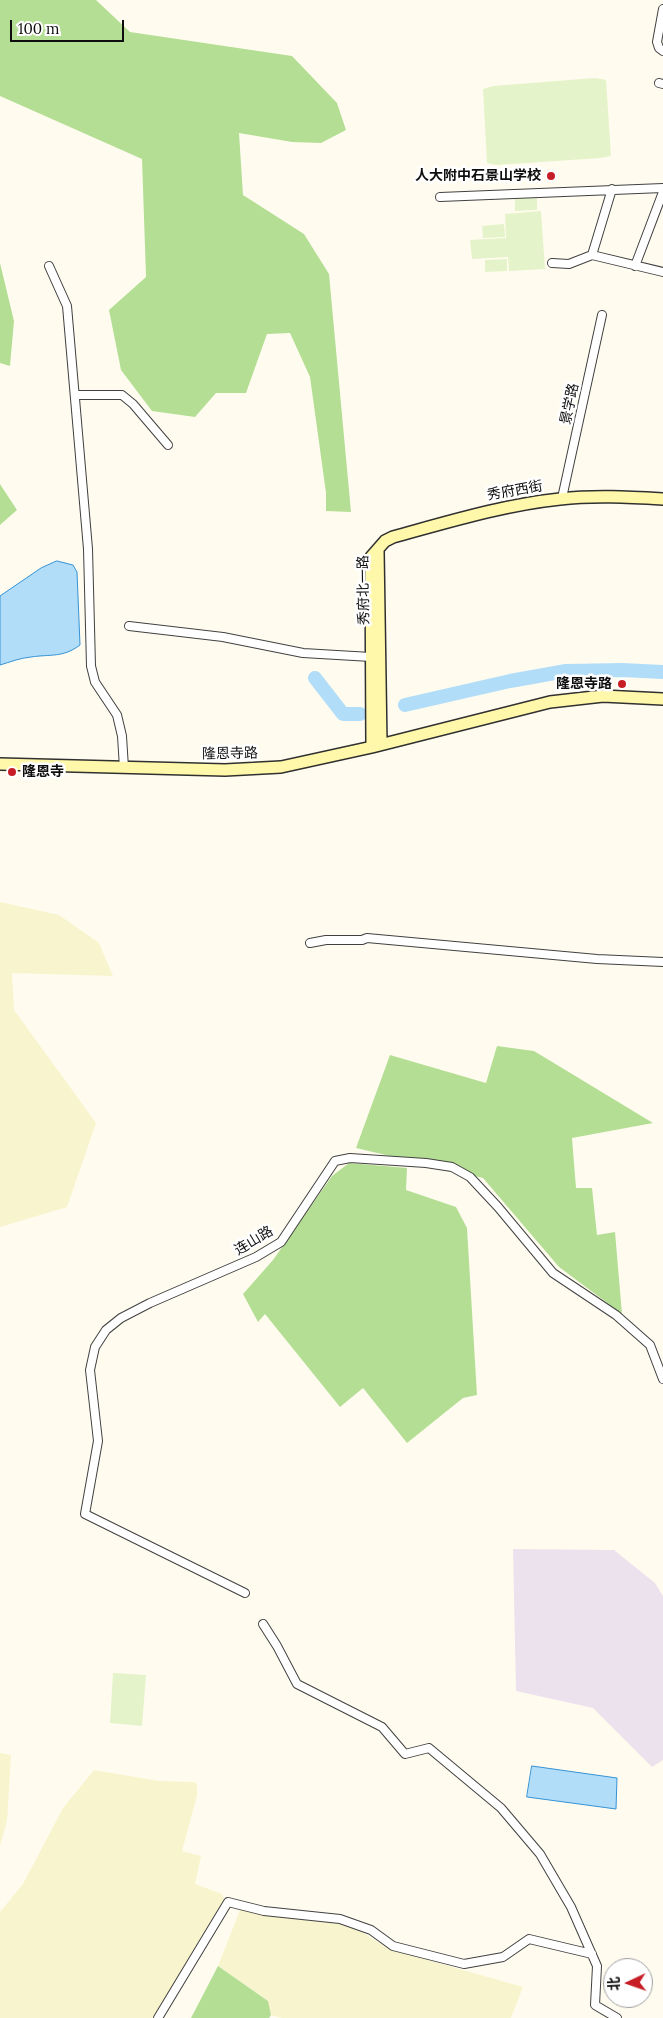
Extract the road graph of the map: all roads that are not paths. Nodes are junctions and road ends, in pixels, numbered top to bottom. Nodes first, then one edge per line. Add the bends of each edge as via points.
1 (663, 9) edge
2 (663, 51) edge
3 (612, 189) junction
4 (663, 190) edge
5 (440, 197) dead end
6 (592, 255) junction
7 (552, 263) dead end
8 (49, 266) dead end
9 (635, 266) junction
10 (663, 272) edge
11 (602, 315) dead end
12 (75, 395) junction
13 (168, 445) dead end
14 (562, 498) junction
15 (663, 499) edge
16 (378, 548) junction
17 (129, 626) dead end
18 (371, 657) junction
19 (663, 699) edge
20 (377, 746) junction
21 (0, 764) edge
22 (124, 768) junction
23 (310, 943) dead end
24 (663, 962) edge
25 (663, 1379) edge
26 (245, 1593) dead end
27 (262, 1624) dead end
28 (592, 1954) junction
29 (158, 2018) edge
30 (617, 2018) edge

1 - 2 street via 658,42
3 - 4 street
3 - 5 street
3 - 6 street
4 - 9 street
6 - 7 street via 570,264
6 - 9 street
8 - 12 street via 67,306
9 - 10 street
11 - 14 street, 景学路
12 - 13 street via 122,395
12 - 22 street via 88,549 91,666 95,682 117,715
14 - 15 street, 秀府西街
14 - 16 street, 秀府西街 via 475,514 393,537
16 - 18 street, 秀府北一路 via 371,557
16 - 20 street, 秀府北一路
17 - 18 street via 223,637 303,653
18 - 20 street, 秀府北一路
19 - 20 street, 隆恩寺路 via 569,698
20 - 22 street, 隆恩寺路 via 281,767 226,770
21 - 22 street, 隆恩寺路
23 - 24 street via 367,938
25 - 26 street, 连山路 via 650,1345 616,1315 553,1273 470,1177 452,1167 426,1163 350,1158 335,1161 280,1242 256,1257 121,1318 106,1330 95,1346 90,1370 98,1441 85,1514
27 - 28 street via 297,1684 382,1726 405,1754 429,1748 501,1808 540,1854 571,1906
28 - 29 street via 529,1939 503,1957 464,1964 393,1946 371,1930 340,1919 264,1911 228,1902
28 - 30 street via 597,1966 596,2005

